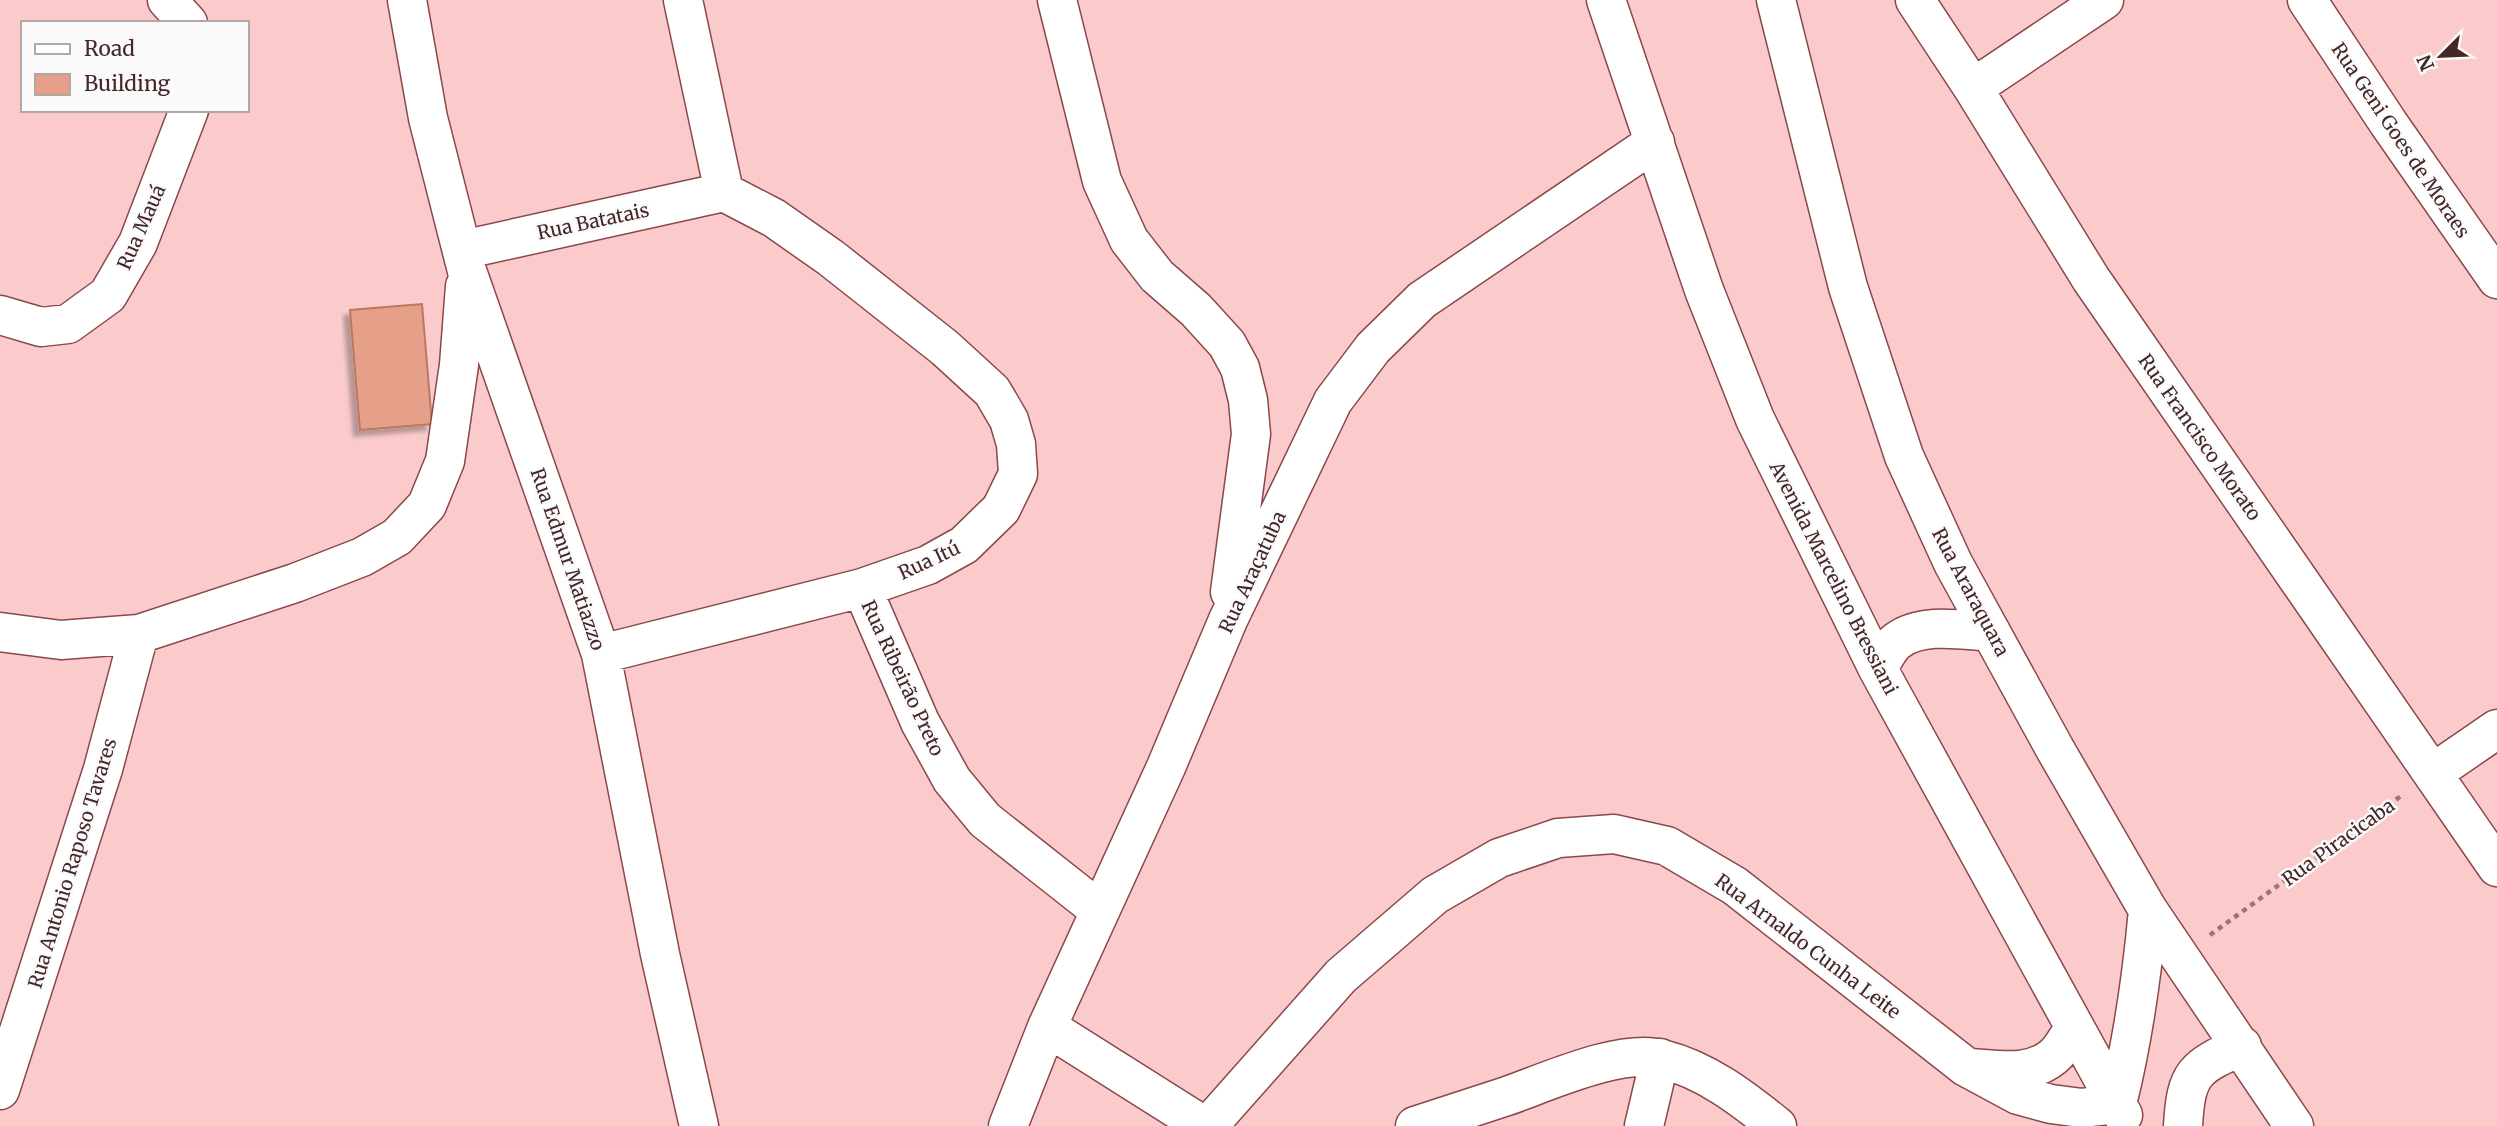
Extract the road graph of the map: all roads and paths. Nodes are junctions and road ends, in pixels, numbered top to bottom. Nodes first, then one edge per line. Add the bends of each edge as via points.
1 (167, 0) edge
2 (407, 0) edge
3 (683, 0) edge
4 (1057, 0) edge
5 (1606, 0) edge
6 (1776, 0) edge
7 (1915, 0) edge
8 (2104, 0) edge
9 (2313, 2) edge
10 (186, 21) edge
11 (1973, 88) junction
12 (188, 112) edge
13 (1655, 142) junction
14 (724, 192) junction
15 (464, 260) junction
16 (2497, 279) edge
17 (0, 315) edge
18 (862, 588) junction
19 (1228, 620) junction
20 (0, 632) edge
21 (1991, 632) junction
22 (139, 634) junction
23 (601, 654) junction
24 (1878, 669) junction
25 (2497, 729) edge
26 (2433, 773) junction
27 (2497, 867) edge
28 (2148, 910) junction
29 (1099, 911) junction
30 (2180, 957) junction
31 (1047, 1027) junction
32 (2074, 1028) junction
33 (2242, 1046) junction
34 (1660, 1058) junction
35 (1966, 1068) junction
36 (0, 1090) edge
37 (2123, 1115) edge
38 (699, 1126) edge
39 (1008, 1126) edge
40 (1206, 1126) edge
41 (1415, 1126) edge
42 (1644, 1126) edge
43 (1777, 1126) edge
44 (2183, 1126) edge
45 (2294, 1126) edge

1 - 10 street
2 - 15 street, Rua Edmur Matiazzo via 428,118
3 - 14 street
4 - 19 street via 1102,181 1129,240 1157,276 1227,344 1240,368 1251,435
5 - 13 street, Avenida Marcelino Bressiani
6 - 21 street, Rua Araraquara via 1848,287 1903,456 1953,564
7 - 11 street, Rua Francisco Morato
8 - 11 street
9 - 16 street, Rua Geni Goes de Moraes via 2389,124
11 - 26 street, Rua Francisco Morato via 2091,279
12 - 17 street, Rua Mauá via 138,243 108,296 68,324 41,327
13 - 19 street, Rua Araçatuba via 1423,300 1373,348 1333,401
13 - 24 street, Avenida Marcelino Bressiani via 1704,290 1755,419
14 - 15 street, Rua Batatais
14 - 18 street, Rua Itú via 774,218 831,258 945,348 992,391 1009,420 1017,474 1001,509 964,545 928,565
15 - 22 street via 459,365 445,461 427,505 397,537 362,558
15 - 23 street, Rua Edmur Matiazzo
18 - 23 street, Rua Itú
18 - 29 street, Rua Ribeirão Preto via 920,722 952,780 985,820
19 - 29 street, Rua Araçatuba
20 - 22 street via 61,640
21 - 24 street via 1921,630 1896,641
21 - 28 street, Rua Araraquara
22 - 36 street, Rua Antonio Raposo Tavares via 103,769
23 - 38 street, Rua Edmur Matiazzo
24 - 32 street, Avenida Marcelino Bressiani
25 - 26 street
26 - 27 street, Rua Francisco Morato
26 - 30 path, Rua Piracicaba
28 - 30 street, Rua Araraquara
28 - 37 street
29 - 31 street, Rua Araçatuba
30 - 33 street, Rua Araraquara
31 - 39 street, Rua Araçatuba
31 - 40 street
32 - 35 street via 2056,1055 2039,1066 2014,1071
32 - 37 street, Avenida Marcelino Bressiani
33 - 44 street via 2210,1060 2193,1076 2185,1097
33 - 45 street, Rua Araraquara
34 - 41 street via 1632,1057 1597,1065
34 - 42 street
34 - 43 street via 1700,1073
35 - 37 street, Rua Arnaldo Cunha Leite via 2018,1095
35 - 40 street, Rua Arnaldo Cunha Leite via 1735,886 1667,846 1614,834 1558,838 1499,858 1435,895 1341,976

